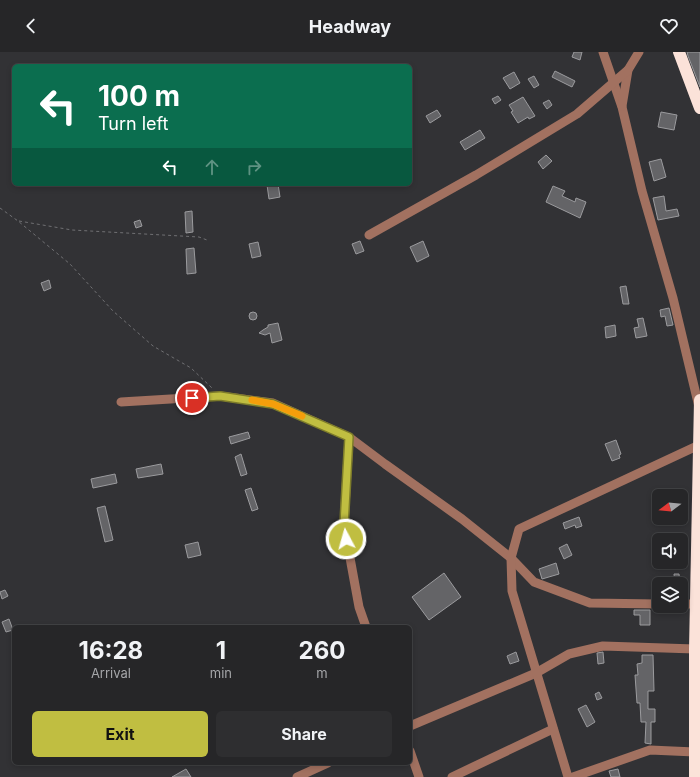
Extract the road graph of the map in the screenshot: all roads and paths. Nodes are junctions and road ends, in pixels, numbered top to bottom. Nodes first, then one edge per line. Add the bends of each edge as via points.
1 (603, 52) edge
2 (639, 52) edge
3 (679, 52) edge
4 (628, 70) junction
5 (614, 83) junction
6 (622, 107) junction
7 (700, 108) edge
8 (0, 208) edge
9 (18, 221) junction
10 (369, 235) dead end
11 (207, 240) dead end
12 (220, 396) junction
13 (700, 400) edge
14 (121, 402) dead end
15 (700, 412) edge
16 (349, 437) junction
17 (699, 445) edge
18 (511, 558) junction
19 (652, 604) edge
20 (688, 604) edge
21 (696, 604) junction
22 (365, 625) edge
23 (695, 648) junction
24 (536, 673) junction
25 (412, 725) edge
26 (553, 729) junction
27 (695, 752) junction
28 (412, 758) edge
29 (324, 765) edge
30 (297, 777) edge
31 (419, 777) edge
32 (452, 777) edge
33 (568, 777) edge
34 (573, 777) edge
35 (695, 777) edge

1 - 5 street
2 - 4 street
3 - 7 highway
4 - 5 street
4 - 6 street
5 - 6 street
5 - 10 street via 577,114
6 - 15 street via 642,191 673,298
8 - 9 path
9 - 11 path via 72,230 199,237
9 - 12 path via 70,264 113,311 153,346 191,368
12 - 14 street
12 - 16 street via 273,404
13 - 15 highway
15 - 17 highway
16 - 18 street
16 - 22 street via 344,525 359,607
17 - 18 street via 519,529
17 - 21 highway
18 - 19 street via 534,582 590,603
18 - 24 street via 512,591
20 - 21 street
21 - 23 highway
23 - 24 street via 602,646 569,654
23 - 27 highway
24 - 25 street
24 - 26 street
26 - 32 street
26 - 33 street
27 - 34 street via 650,750
27 - 35 highway
28 - 31 street
29 - 30 street

